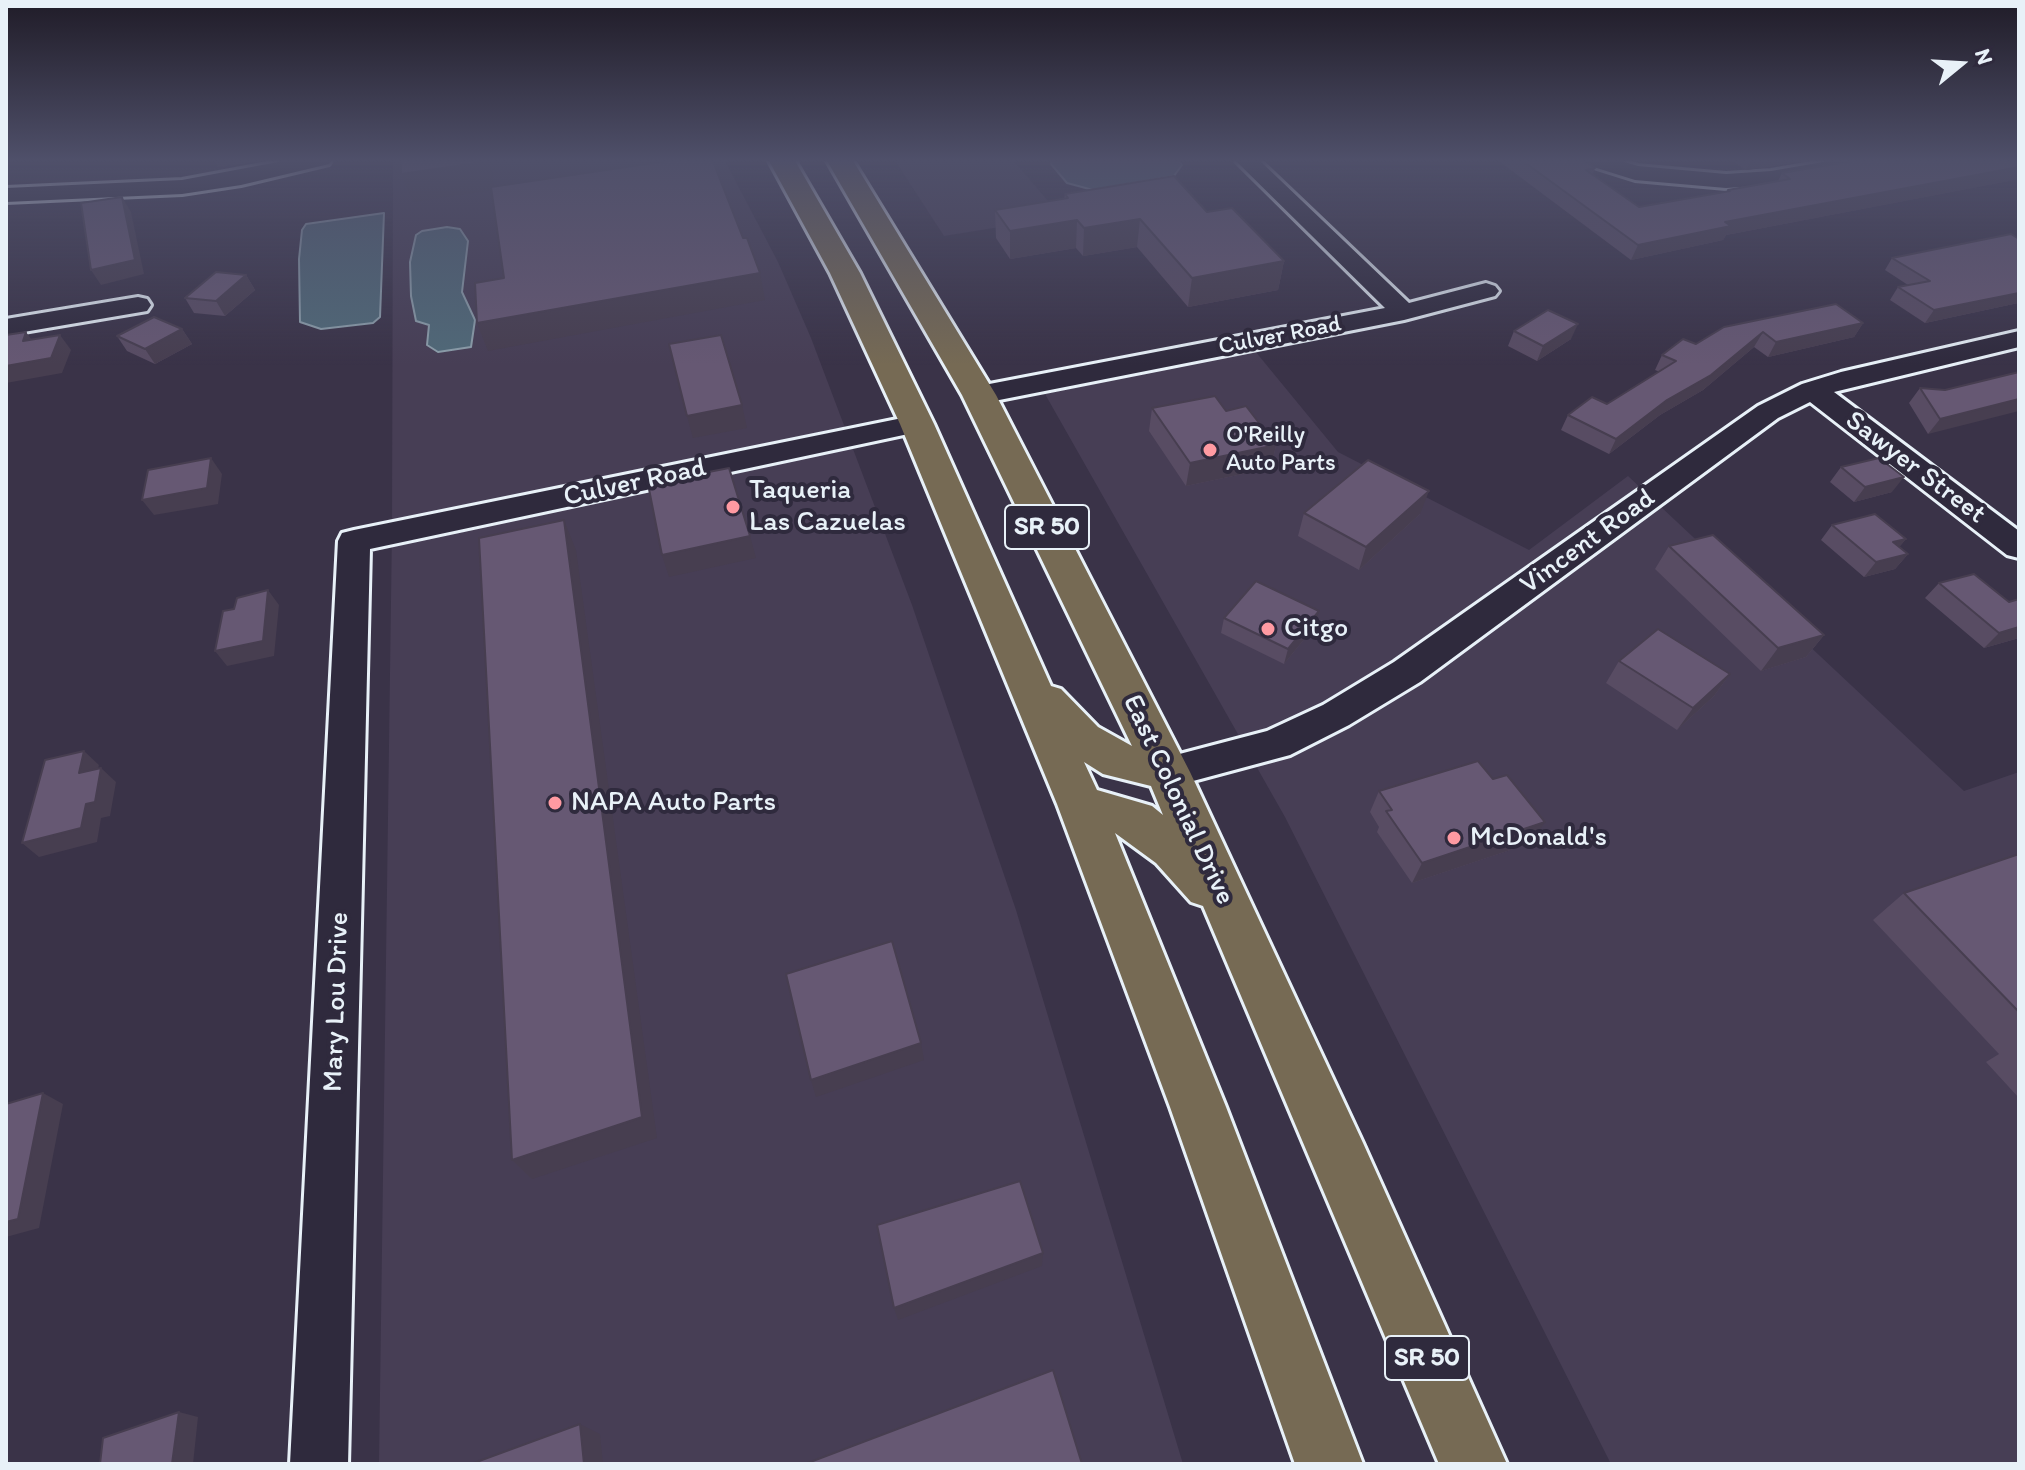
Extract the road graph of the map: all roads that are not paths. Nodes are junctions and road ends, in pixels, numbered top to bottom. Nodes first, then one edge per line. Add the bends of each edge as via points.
1 (820, 228) edge
2 (873, 228) edge
3 (1316, 228) edge
4 (1486, 291) dead end
5 (138, 305) dead end
6 (1404, 312) junction
7 (6, 327) edge
8 (2019, 339) edge
9 (882, 352) junction
10 (952, 390) junction
11 (1812, 390) junction
12 (917, 424) junction
13 (354, 541) joint
14 (2019, 547) edge
15 (1027, 682) junction
16 (1167, 772) junction
17 (1080, 804) junction
18 (1229, 910) junction
19 (319, 1464) edge
20 (1329, 1464) edge
21 (1473, 1464) edge

1 - 9 highway, SR 50
2 - 10 highway, East Colonial Drive / SR 50
3 - 6 street
4 - 6 street, Culver Road
5 - 7 street
6 - 10 street, Culver Road
8 - 11 street, Vincent Road
9 - 10 highway via 917,380
9 - 12 highway, SR 50
10 - 16 highway, East Colonial Drive / SR 50
11 - 14 street, Sawyer Street
11 - 16 street, Vincent Road via 1768,412 1407,672 1336,715 1276,744
12 - 13 street, Culver Road
12 - 15 highway, SR 50
13 - 19 street, Mary Lou Drive
15 - 16 highway via 1082,739 1119,761
15 - 17 highway, SR 50
16 - 18 highway, East Colonial Drive / SR 50
17 - 18 highway via 1135,820 1173,849
17 - 20 highway, SR 50
18 - 21 highway, East Colonial Drive / SR 50

